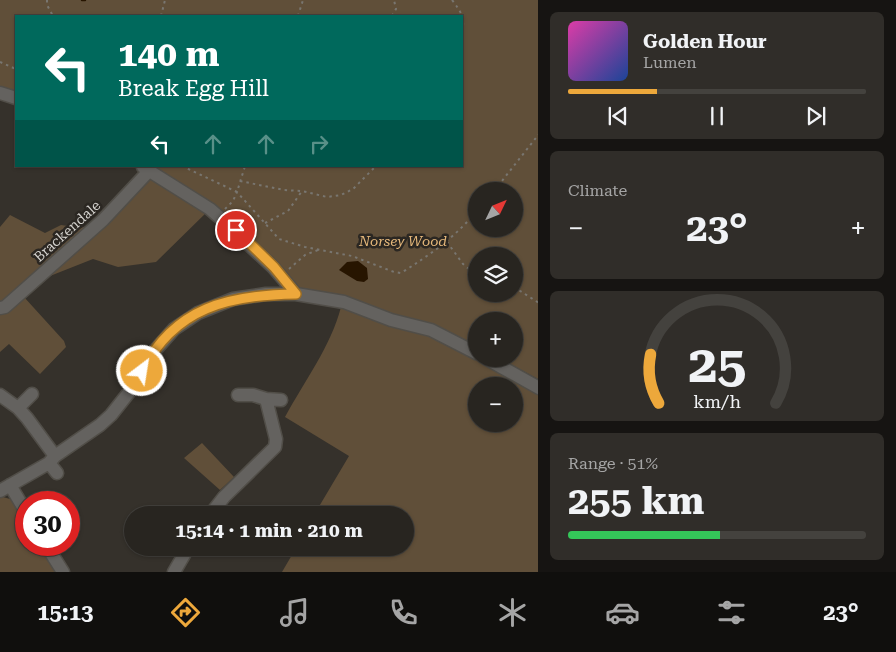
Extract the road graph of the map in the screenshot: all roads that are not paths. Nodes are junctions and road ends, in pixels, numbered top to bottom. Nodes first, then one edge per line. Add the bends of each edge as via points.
1 (0, 93) edge
2 (15, 98) edge
3 (146, 169) edge
4 (296, 294) junction
5 (0, 308) edge
6 (468, 349) edge
7 (501, 367) edge
8 (538, 388) edge
9 (32, 394) dead end
10 (0, 395) edge
11 (238, 395) dead end
12 (266, 399) junction
13 (281, 400) dead end
14 (18, 408) junction
15 (54, 464) junction
16 (5, 488) edge
17 (15, 499) edge
18 (217, 506) edge
19 (53, 556) edge
20 (183, 556) edge
21 (63, 572) edge
22 (174, 572) edge

1 - 2 street
3 - 4 street via 218,216 274,267
3 - 5 street, Brackendale via 103,220
4 - 6 street via 344,302 391,320 431,330
4 - 15 street via 233,299 188,319 160,343 134,386 111,415
7 - 8 street
9 - 14 street
10 - 14 street
11 - 12 street
12 - 13 street
12 - 18 street via 275,447
14 - 15 street via 38,432
15 - 16 street
16 - 17 street
19 - 21 street
20 - 22 street

